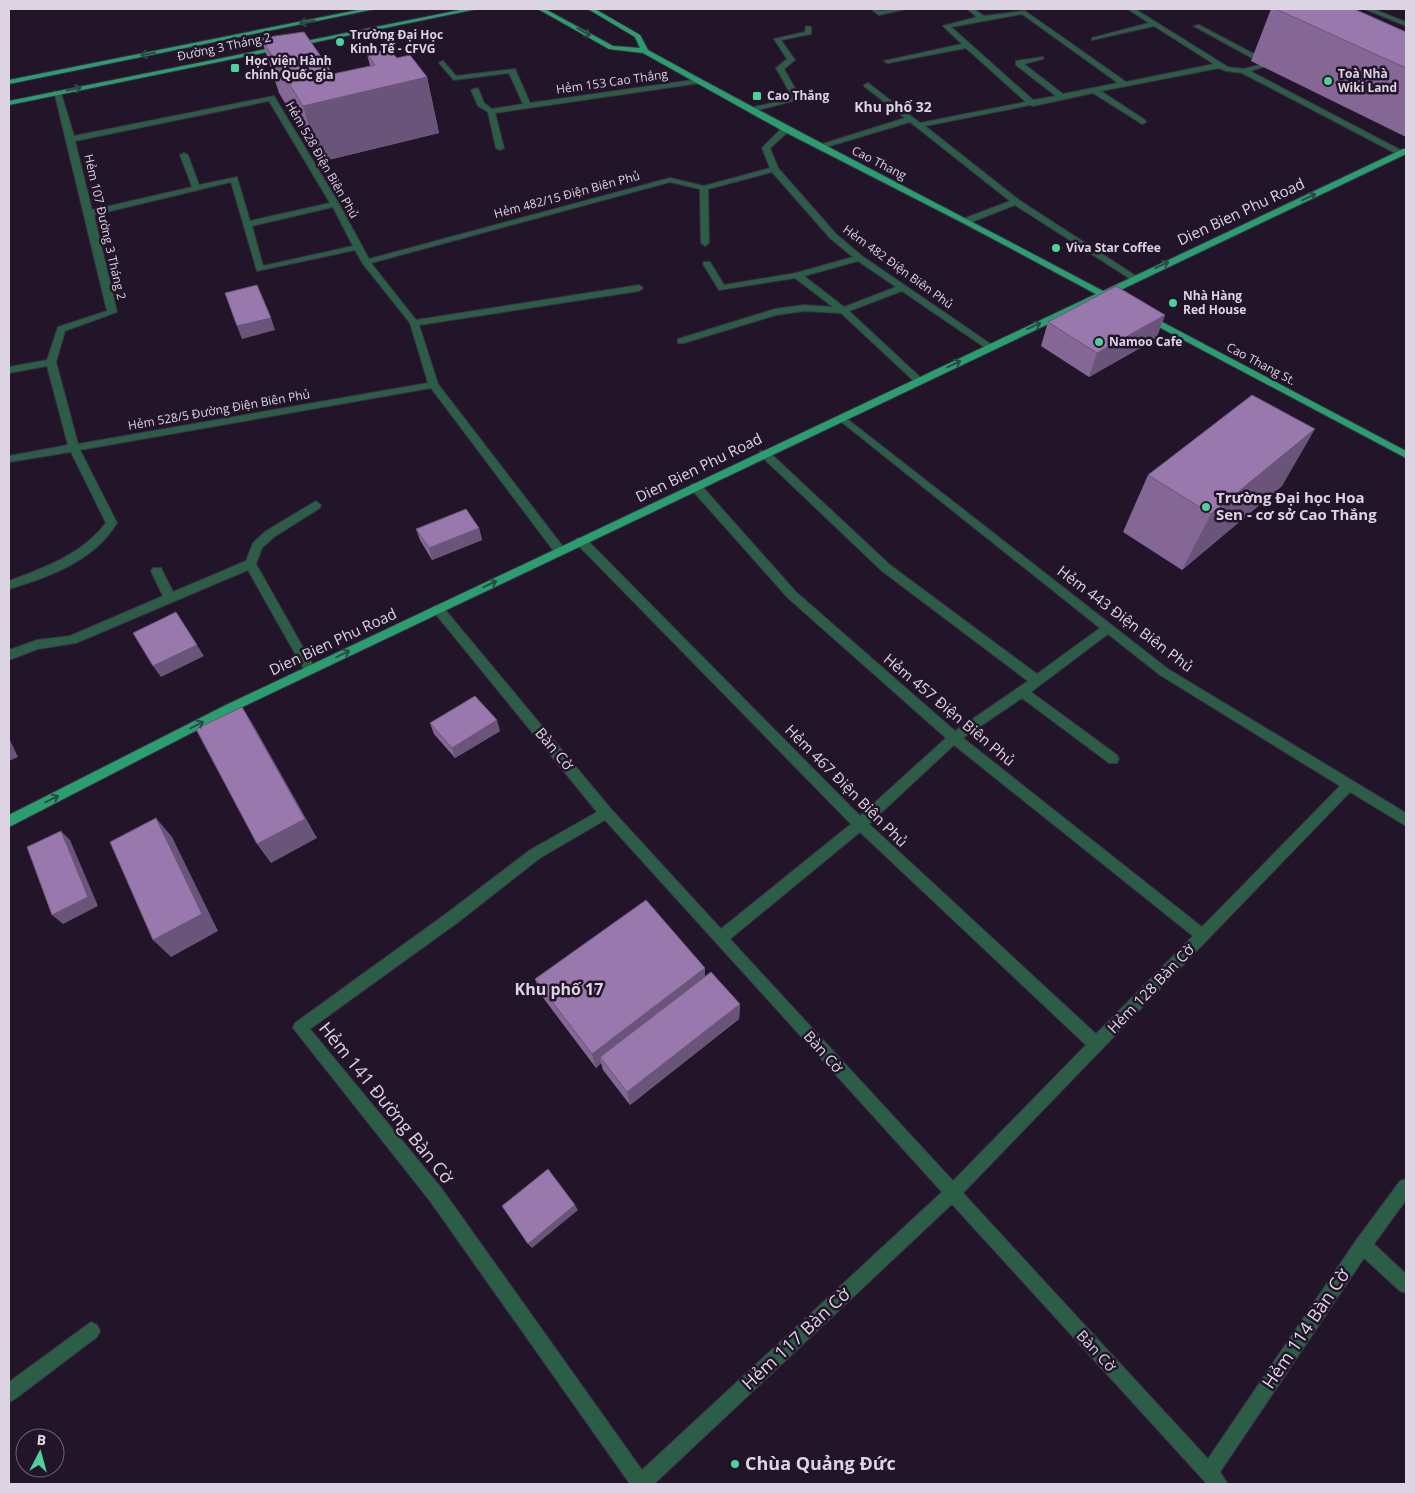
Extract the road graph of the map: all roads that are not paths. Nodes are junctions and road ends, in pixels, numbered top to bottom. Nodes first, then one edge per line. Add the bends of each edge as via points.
1 (372, 9) edge
2 (474, 9) edge
3 (541, 9) edge
4 (591, 9) edge
5 (607, 9) edge
6 (874, 9) edge
7 (903, 9) edge
8 (970, 9) edge
9 (1131, 9) edge
10 (1368, 9) edge
11 (607, 18) junction
12 (983, 18) junction
13 (1154, 24) junction
14 (1406, 24) edge
15 (1197, 26) dead end
16 (808, 27) dead end
17 (1094, 39) dead end
18 (296, 44) junction
19 (968, 45) junction
20 (302, 51) edge
21 (645, 51) junction
22 (1041, 58) dead end
23 (888, 61) dead end
24 (443, 63) dead end
25 (1221, 66) junction
26 (1244, 71) junction
27 (700, 81) junction
28 (9, 82) edge
29 (1124, 84) junction
30 (868, 86) dead end
31 (475, 90) dead end
32 (1096, 91) junction
33 (57, 93) junction
34 (1063, 98) junction
35 (9, 103) edge
36 (1033, 104) junction
37 (527, 105) junction
38 (753, 110) junction
39 (491, 111) junction
40 (910, 119) junction
41 (1142, 122) dead end
42 (919, 125) junction
43 (786, 129) junction
44 (72, 139) junction
45 (820, 146) junction
46 (500, 148) dead end
47 (1404, 152) edge
48 (184, 155) dead end
49 (774, 169) junction
50 (704, 188) junction
51 (197, 189) junction
52 (1016, 202) junction
53 (335, 204) junction
54 (87, 214) junction
55 (966, 221) junction
56 (248, 224) junction
57 (705, 243) dead end
58 (358, 247) junction
59 (859, 258) junction
60 (366, 262) junction
61 (707, 264) dead end
62 (797, 275) junction
63 (1135, 278) junction
64 (639, 288) dead end
65 (903, 288) junction
66 (1103, 295) junction
67 (1120, 304) edge
68 (843, 310) junction
69 (1137, 312) edge
70 (414, 323) junction
71 (681, 341) dead end
72 (990, 347) junction
73 (51, 362) junction
74 (9, 370) edge
75 (919, 381) junction
76 (433, 385) junction
77 (842, 418) junction
78 (74, 448) junction
79 (764, 453) junction
80 (1406, 455) edge
81 (9, 460) edge
82 (696, 487) junction
83 (316, 505) dead end
84 (581, 541) junction
85 (560, 551) junction
86 (250, 564) junction
87 (157, 571) dead end
88 (9, 585) edge
89 (170, 598) junction
90 (438, 609) junction
91 (1108, 628) junction
92 (9, 655) edge
93 (310, 670) junction
94 (1036, 680) junction
95 (1022, 692) junction
96 (954, 738) junction
97 (1113, 759) dead end
98 (1350, 784) junction
99 (606, 812) junction
100 (1406, 820) edge
101 (9, 821) edge
102 (860, 824) junction
103 (1202, 936) junction
104 (720, 940) junction
105 (1097, 1045) junction
106 (1406, 1187) edge
107 (952, 1193) junction
108 (1363, 1245) junction
109 (1406, 1285) edge
110 (91, 1331) dead end
111 (9, 1393) edge
112 (1214, 1479) edge
113 (641, 1484) edge

1 -> 28 main road, Đường 3 Tháng 2
2 - 18 main road, Đường 3 Tháng 2
3 -> 21 main road, Cao Thang via 612,48
4 - 11 main road, Cao Thang
5 - 11 main road
6 - 7 street via 879,13
8 - 12 street
9 - 13 street
10 - 14 street
11 - 21 main road, Cao Thang via 638,36
12 - 19 street via 946,26
12 - 29 street via 1023,12
13 - 17 street
13 - 25 street
15 - 26 street via 1268,64
16 - 38 street via 809,33 777,39 791,60 780,68 797,99
18 - 20 street
33 -> 18 main road, Đường 3 Tháng 2
19 - 23 street
19 - 36 street
21 - 27 main road, Cao Thang
22 - 34 street via 1020,63
24 - 37 street via 454,78 512,71
25 - 26 street
25 - 29 street
26 - 47 street
27 - 37 street, Hẻm 153 Cao Thắng
27 - 38 main road, Cao Thang
29 - 32 street
30 - 40 street
31 - 39 street via 481,104
32 - 34 street
32 - 41 street
33 - 35 main road, Đường 3 Tháng 2
33 - 44 street, Hẻm 107 Đường 3 Tháng 2
34 - 36 street
36 - 42 street
37 - 39 street, Hẻm 153 Cao Thắng
38 - 43 main road, Cao Thang
39 - 46 street
40 - 42 street
40 - 45 street
42 - 52 street
43 - 45 main road, Cao Thang
43 - 49 street, Hẻm 482 Điện Biên Phủ via 766,148
44 - 53 street, Hẻm 528 Điện Biên Phủ via 271,98
44 - 54 street, Hẻm 107 Đường 3 Tháng 2
45 - 55 main road, Cao Thang
63 -> 47 main road, Dien Bien Phu Road
48 - 51 street
49 - 50 street, Hẻm 482/15 Điện Biên Phủ
49 - 59 street, Hẻm 482 Điện Biên Phủ via 833,236
50 - 57 street
50 - 60 street, Hẻm 482/15 Điện Biên Phủ via 670,180
51 - 54 street
51 - 56 street via 234,179
52 - 55 street
52 - 63 street
53 - 56 street
53 - 58 street, Hẻm 528 Điện Biên Phủ
54 - 73 street, Hẻm 107 Đường 3 Tháng 2 via 112,312 61,329
55 - 66 main road, Cao Thang
56 - 58 street via 260,270
58 - 60 street, Hẻm 528 Điện Biên Phủ
59 - 62 street
59 - 65 street, Hẻm 482 Điện Biên Phủ
60 - 70 street, Hẻm 528 Điện Biên Phủ
61 - 62 street via 722,288
62 - 68 street
63 - 66 main road, Dien Bien Phu Road
64 - 70 street
65 - 68 street
65 - 72 street, Hẻm 482 Điện Biên Phủ
66 - 67 main road
72 -> 66 main road, Dien Bien Phu Road
68 - 71 street via 804,308 775,312
68 - 75 street
69 - 80 main road, Cao Thang St.
70 - 76 street, Hẻm 528 Điện Biên Phủ
75 -> 72 main road, Dien Bien Phu Road
73 - 74 street
73 - 78 street
75 - 77 main road, Dien Bien Phu Road
76 - 78 street, Hẻm 528/5 Đường Điện Biên Phủ
76 - 85 street
77 - 79 main road, Dien Bien Phu Road
77 - 91 street, Hẻm 443 Ðiện Biên Phủ
78 - 81 street, Hẻm 528/5 Đường Điện Biên Phủ
78 - 88 street via 112,524 100,541 75,560
79 - 82 main road, Dien Bien Phu Road
79 - 94 street via 886,568
82 - 84 main road, Dien Bien Phu Road
82 - 96 street, Hẻm 457 Ðiện Biên Phủ via 792,595
83 - 86 street via 270,534 257,546
84 - 85 main road, Dien Bien Phu Road
84 - 102 street, Hẻm 467 Ðiện Biên Phủ
90 -> 85 main road, Dien Bien Phu Road
86 - 89 street
86 - 93 street
87 - 89 street
89 - 92 street via 72,640 37,645
93 -> 90 main road, Dien Bien Phu Road
90 - 99 street, Bàn Cờ
91 - 94 street
91 - 98 street, Hẻm 443 Ðiện Biên Phủ via 1164,672
101 -> 93 main road, Dien Bien Phu Road
94 - 95 street
95 - 96 street
95 - 97 street
96 - 102 street
96 - 103 street, Hẻm 457 Ðiện Biên Phủ
98 - 100 street, Hẻm 443 Ðiện Biên Phủ
98 - 103 street, Hẻm 128 Bàn Cờ
99 - 104 street, Bàn Cờ
99 - 113 street, Hẻm 141 Đường Bàn Cờ via 535,854 300,1028 436,1195
102 - 104 street
102 - 105 street, Hẻm 467 Ðiện Biên Phủ
103 - 105 street, Hẻm 128 Bàn Cờ
104 - 107 street, Bàn Cờ
105 - 107 street, Hẻm 128 Bàn Cờ
106 - 108 street, Hẻm 114 Bàn Cờ
107 - 112 street, Bàn Cờ
107 - 113 street, Hẻm 117 Bàn Cờ
108 - 109 street
108 - 112 street, Hẻm 114 Bàn Cờ
110 - 111 street

